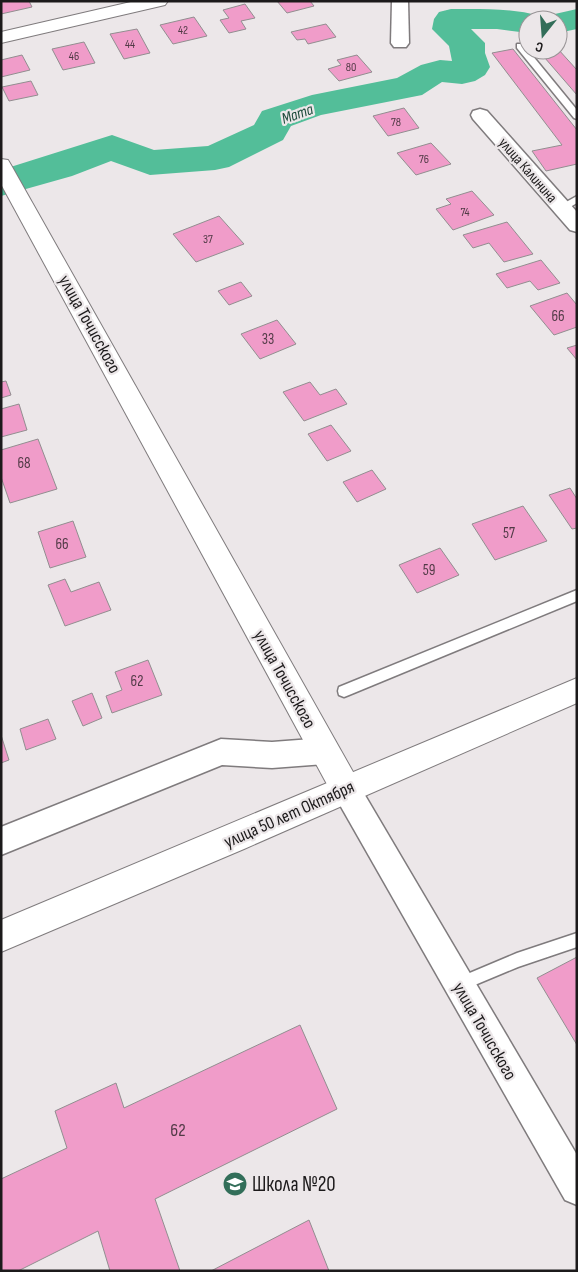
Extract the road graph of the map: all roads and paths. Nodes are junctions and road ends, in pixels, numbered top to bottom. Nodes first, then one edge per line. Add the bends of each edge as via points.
1 (159, 1) edge
2 (400, 1) edge
3 (1, 38) edge
4 (400, 43) dead end
5 (531, 60) edge
6 (480, 115) dead end
7 (577, 116) edge
8 (1, 165) edge
9 (569, 203) edge
10 (577, 225) edge
11 (577, 595) edge
12 (577, 690) edge
13 (344, 691) dead end
14 (324, 751) junction
15 (346, 789) junction
16 (1, 841) edge
17 (1, 936) edge
18 (577, 940) edge
19 (458, 985) junction
20 (577, 1188) edge

1 - 3 street
2 - 4 street
5 - 7 lane
6 - 9 street, улица Калинина
8 - 14 street, улица Точисского
9 - 10 street, улица Калинина
11 - 13 lane
12 - 15 street, улица 50 лет Октября
14 - 15 street, улица Точисского
14 - 16 street via 272,755 221,752
15 - 17 street, улица 50 лет Октября
15 - 19 street, улица Точисского
18 - 19 lane via 517,960
19 - 20 street, улица Точисского

